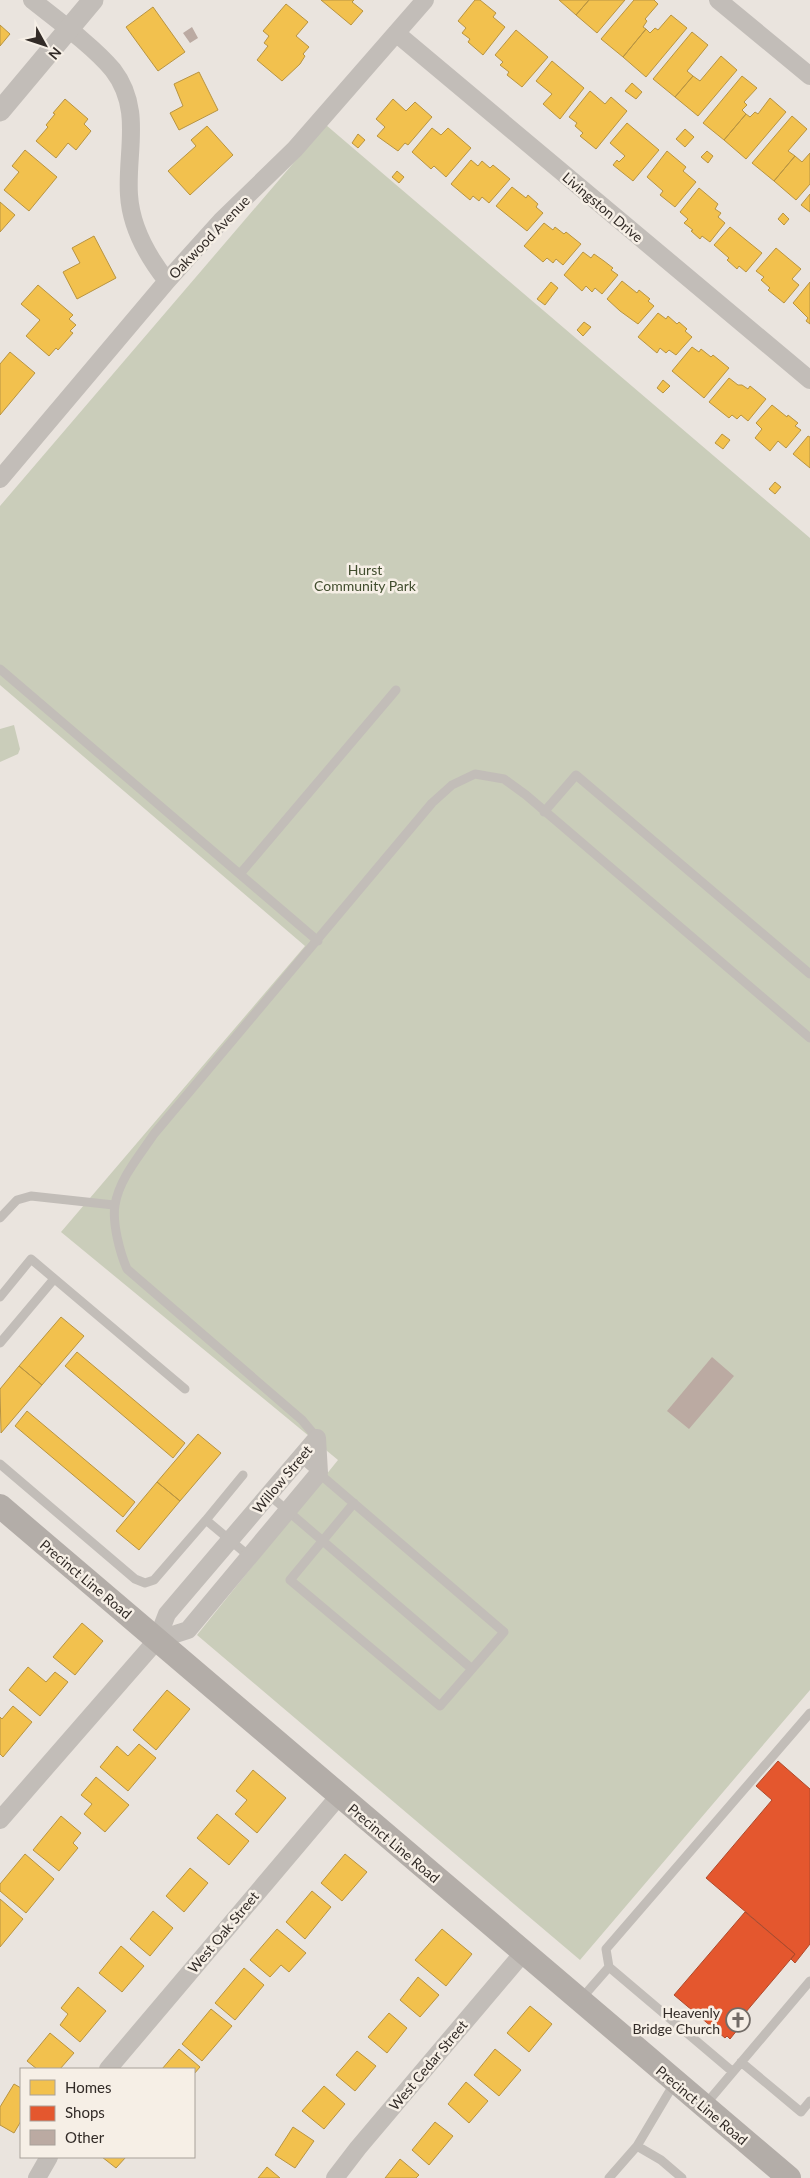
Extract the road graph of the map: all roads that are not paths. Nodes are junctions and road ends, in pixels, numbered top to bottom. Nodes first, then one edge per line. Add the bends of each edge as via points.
1 (32, 0) edge
2 (93, 0) edge
3 (425, 0) edge
4 (718, 0) edge
5 (69, 30) junction
6 (396, 33) junction
7 (810, 76) edge
8 (0, 111) edge
9 (167, 281) junction
10 (810, 380) edge
11 (0, 479) edge
12 (0, 669) edge
13 (396, 690) dead end
14 (544, 812) junction
15 (240, 874) junction
16 (318, 941) junction
17 (810, 974) edge
18 (810, 1038) edge
19 (114, 1206) junction
20 (0, 1218) edge
21 (54, 1279) junction
22 (0, 1297) edge
23 (0, 1343) edge
24 (185, 1389) dead end
25 (317, 1438) junction
26 (301, 1458) junction
27 (0, 1464) edge
28 (319, 1473) junction
29 (243, 1475) dead end
30 (268, 1494) junction
31 (354, 1503) junction
32 (0, 1506) edge
33 (288, 1510) junction
34 (206, 1520) junction
35 (230, 1540) junction
36 (323, 1541) junction
37 (249, 1556) junction
38 (157, 1640) junction
39 (472, 1669) junction
40 (810, 1713) edge
41 (339, 1796) junction
42 (0, 1820) edge
43 (523, 1953) junction
44 (608, 1967) junction
45 (810, 1981) edge
46 (579, 2000) junction
47 (741, 2062) junction
48 (109, 2068) edge
49 (733, 2072) junction
50 (675, 2082) junction
51 (809, 2104) edge
52 (704, 2106) junction
53 (637, 2146) junction
54 (48, 2158) edge
55 (37, 2178) edge
56 (335, 2178) edge
57 (609, 2178) edge
58 (682, 2178) edge
59 (789, 2178) edge

1 - 5 street
2 - 5 street
3 - 6 street, Oakwood Avenue
4 - 7 street
5 - 8 street
5 - 9 street via 113,70 125,94 131,117 129,195 134,223 154,266
6 - 9 street, Oakwood Avenue via 295,149 221,221
6 - 10 street, Livingston Drive
9 - 11 street, Oakwood Avenue
12 - 15 lane
13 - 15 lane
14 - 16 lane via 504,779 475,774 452,785 432,803
14 - 17 lane via 576,775
14 - 18 lane
15 - 16 lane
16 - 19 lane via 154,1134 126,1175
19 - 20 lane via 31,1196 16,1200
19 - 25 lane via 118,1250 128,1269 302,1420
21 - 22 lane via 31,1259
21 - 23 lane
21 - 24 lane
25 - 26 street, Willow Street
25 - 28 street, Willow Street
26 - 28 lane
26 - 30 street, Willow Street
27 - 34 lane via 135,1579 145,1583 154,1580
28 - 31 lane
28 - 33 street, Willow Street
29 - 34 lane
30 - 33 lane
30 - 35 street, Willow Street
31 - 36 lane
31 - 39 lane via 504,1632
32 - 38 main road, Precinct Line Road
33 - 36 lane
33 - 37 street, Willow Street
34 - 35 lane
35 - 37 lane
35 - 38 street, Willow Street via 168,1614
36 - 39 lane
36 - 39 lane via 290,1580 440,1706
37 - 38 street, Willow Street via 188,1630
38 - 41 main road, Precinct Line Road
38 - 42 street, Willow Street
40 - 44 lane via 606,1949
41 - 43 main road, Precinct Line Road
41 - 48 street, West Oak Street
43 - 46 main road, Precinct Line Road
43 - 56 street, West Cedar Street
44 - 46 lane
44 - 49 lane
45 - 47 lane
46 - 50 main road, Precinct Line Road
47 - 49 lane
47 - 51 lane via 801,2112
49 - 52 lane
50 - 52 main road, Precinct Line Road
50 - 53 lane
52 - 59 main road, Precinct Line Road
53 - 57 lane
53 - 58 lane
54 - 55 street

